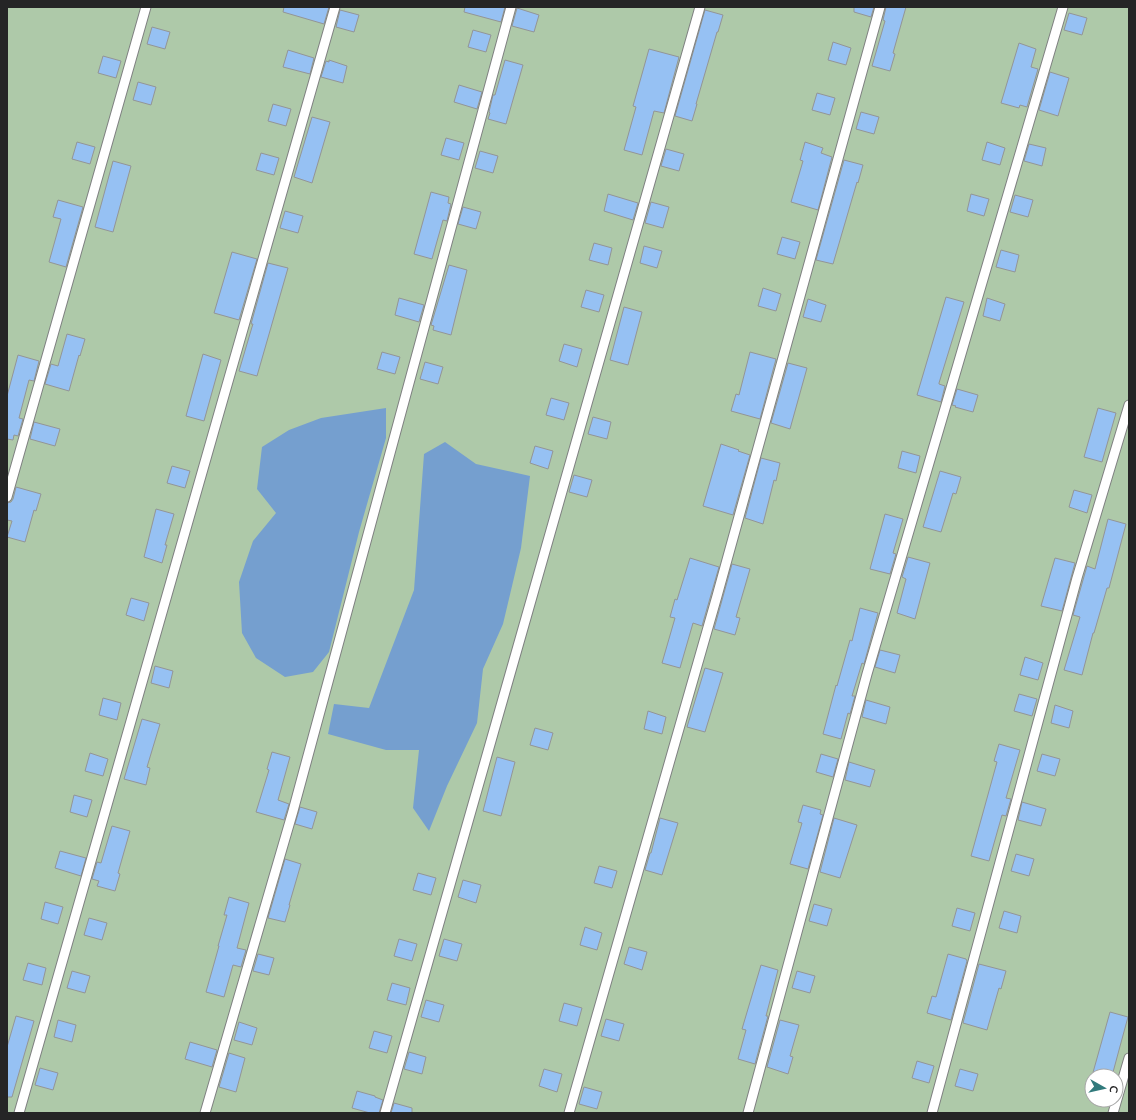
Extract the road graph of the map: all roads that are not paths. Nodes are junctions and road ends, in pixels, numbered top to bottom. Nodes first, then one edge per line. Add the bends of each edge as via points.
1 (146, 7) edge
2 (335, 7) edge
3 (511, 7) edge
4 (700, 7) edge
5 (880, 7) edge
6 (1063, 7) edge
7 (1129, 405) edge
8 (7, 497) edge
9 (1129, 1058) edge
10 (19, 1113) edge
11 (205, 1113) edge
12 (385, 1113) edge
13 (569, 1113) edge
14 (748, 1113) edge
15 (932, 1113) edge
16 (1113, 1113) edge

1 - 8 lane
2 - 10 lane
3 - 11 lane via 293,810
4 - 12 lane
5 - 13 lane via 717,596
6 - 14 lane via 867,674
7 - 15 lane via 1077,578
9 - 16 lane

